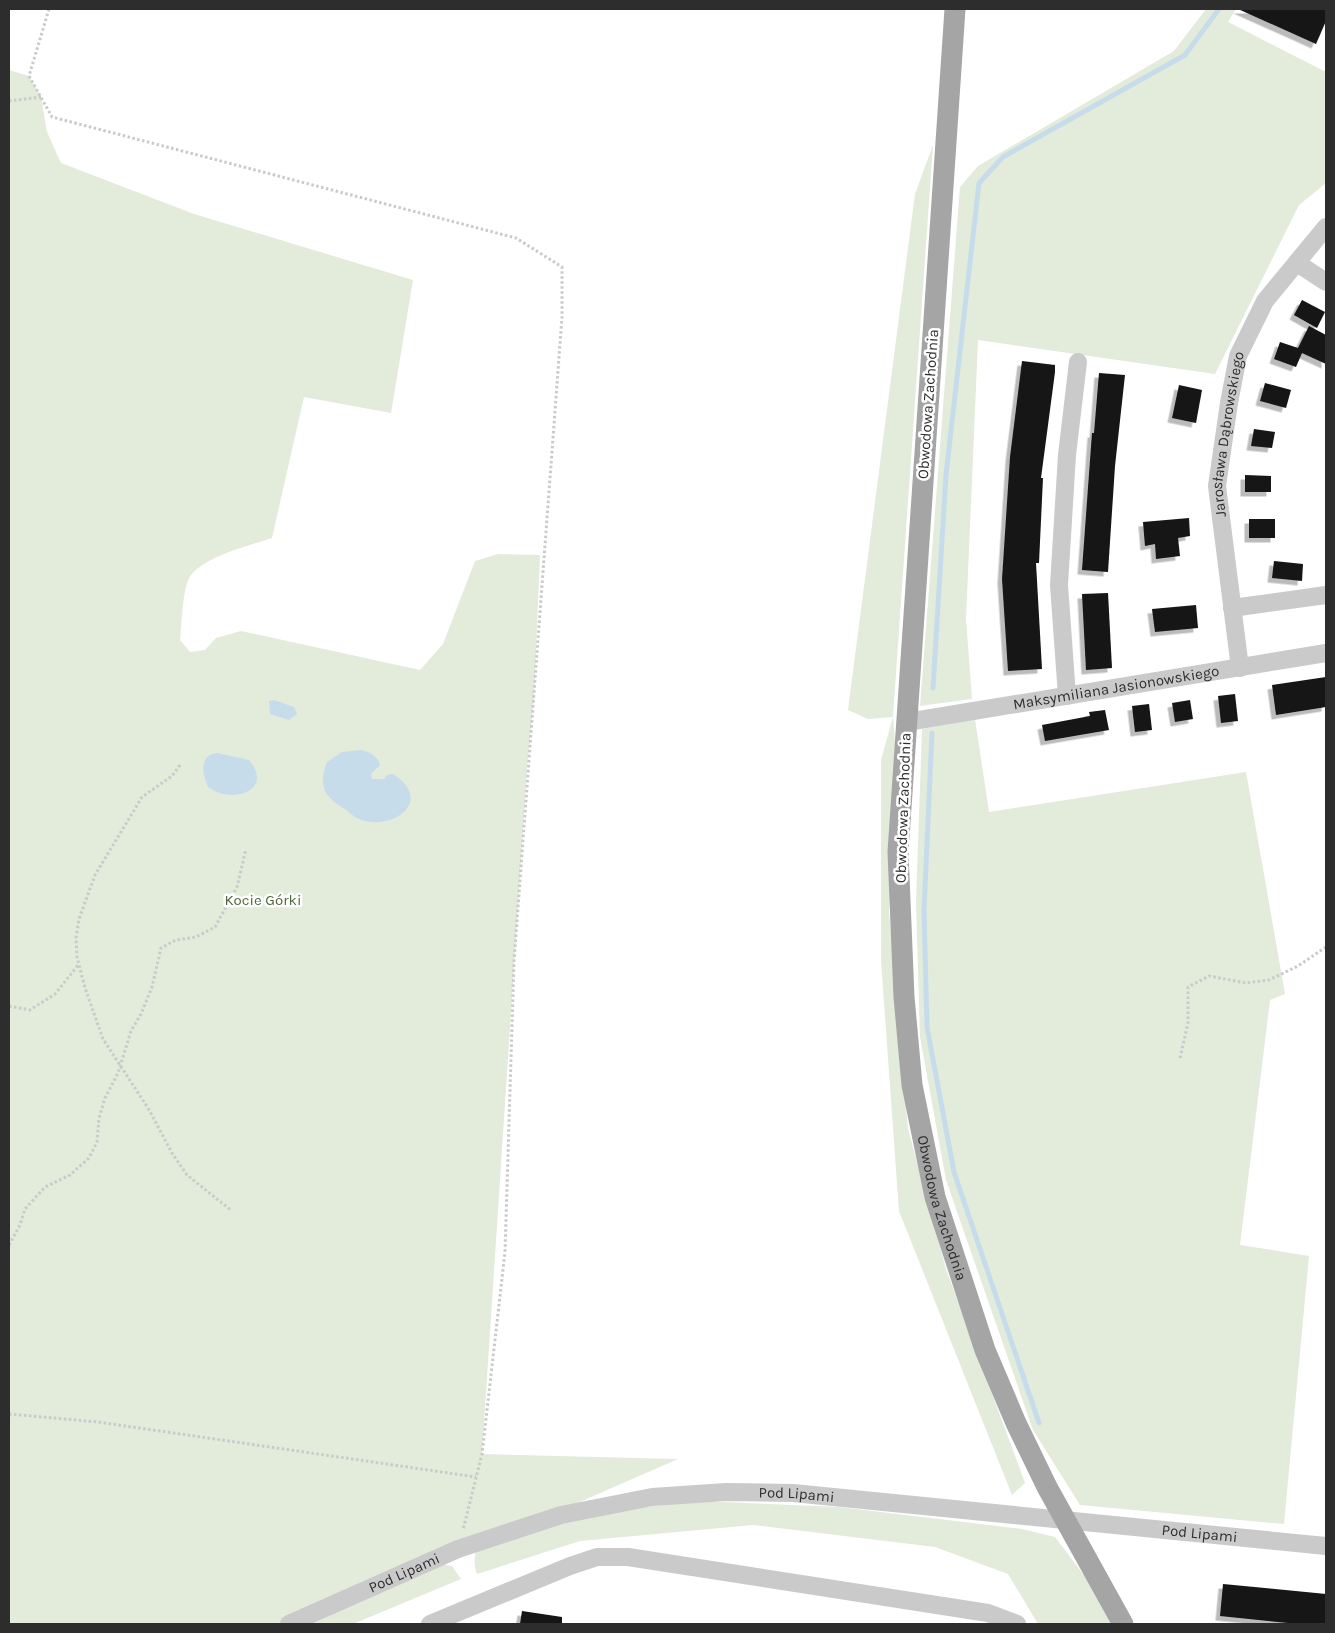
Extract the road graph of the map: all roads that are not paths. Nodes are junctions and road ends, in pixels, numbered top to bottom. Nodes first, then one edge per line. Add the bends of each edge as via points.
1 (955, 9) edge
2 (1326, 227) edge
3 (1297, 262) junction
4 (1326, 282) edge
5 (1078, 362) dead end
6 (1326, 595) edge
7 (1232, 608) junction
8 (1326, 653) edge
9 (1240, 668) junction
10 (1067, 696) junction
11 (907, 722) junction
12 (1066, 1522) junction
13 (1326, 1546) edge
14 (989, 1619) edge
15 (289, 1624) edge
16 (430, 1624) edge
17 (1017, 1624) edge
18 (1124, 1624) edge

1 - 11 main road, Obwodowa Zachodnia
2 - 3 street, Jarosława Dąbrowskiego
3 - 4 street
3 - 7 street, Jarosława Dąbrowskiego via 1265,301 1238,356 1228,403 1217,486
5 - 10 street via 1067,455 1059,585
6 - 7 street
7 - 9 street, Jarosława Dąbrowskiego
8 - 9 street, Maksymiliana Jasionowskiego
9 - 10 street, Maksymiliana Jasionowskiego
10 - 11 street, Maksymiliana Jasionowskiego
11 - 12 main road, Obwodowa Zachodnia via 898,852 904,997 912,1085 935,1197 985,1350 1016,1423
12 - 13 street, Pod Lipami
12 - 15 street, Pod Lipami via 793,1493 726,1492 652,1498 561,1515 458,1549
12 - 18 main road, Obwodowa Zachodnia
14 - 16 street via 628,1557 597,1557
14 - 17 street

